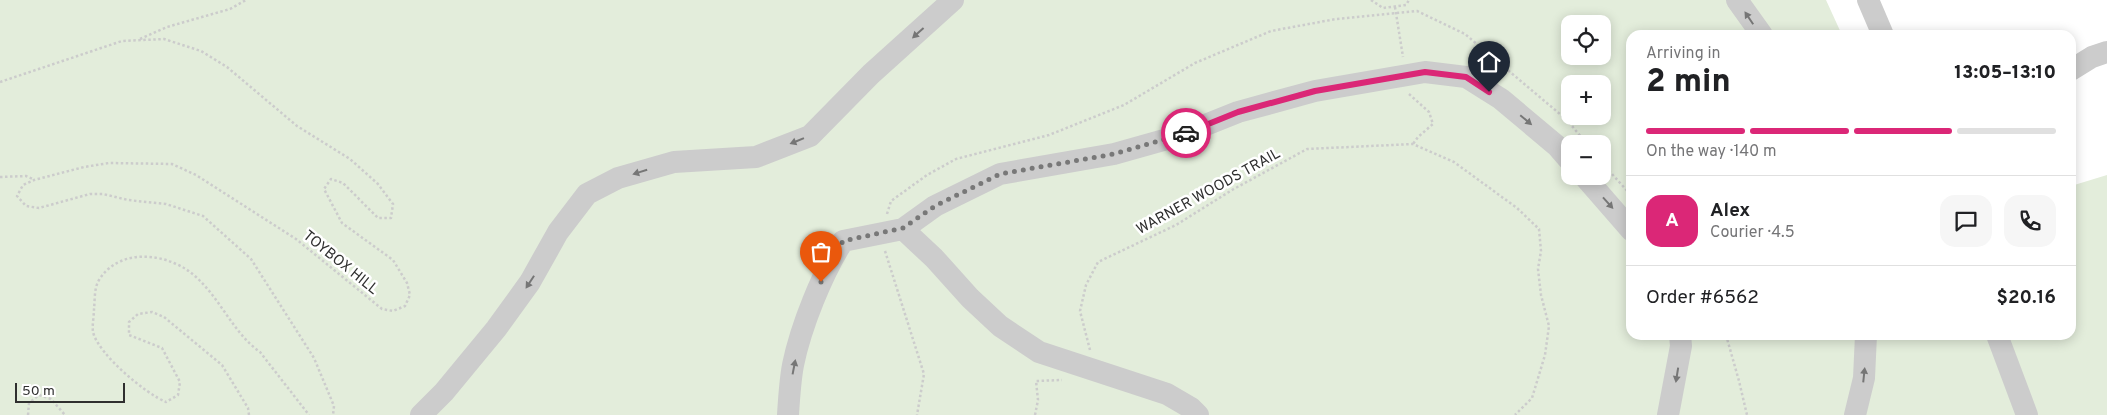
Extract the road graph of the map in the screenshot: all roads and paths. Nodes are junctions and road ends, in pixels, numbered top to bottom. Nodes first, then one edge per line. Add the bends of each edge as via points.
1 (246, 0) edge
2 (953, 0) edge
3 (1371, 0) edge
4 (1409, 0) edge
5 (1737, 0) edge
6 (1868, 0) edge
7 (1395, 7) junction
8 (1758, 30) edge
9 (1881, 30) edge
10 (138, 40) junction
11 (2107, 52) edge
12 (2076, 67) edge
13 (1405, 75) junction
14 (0, 82) edge
15 (1414, 144) junction
16 (1561, 151) edge
17 (1611, 172) edge
18 (0, 177) edge
19 (34, 180) junction
20 (1592, 185) edge
21 (1626, 189) edge
22 (1626, 224) edge
23 (903, 228) junction
24 (1681, 340) edge
25 (1728, 340) edge
26 (1866, 340) edge
27 (1999, 340) edge
28 (1088, 368) junction
29 (1064, 380) dead end
30 (28, 415) edge
31 (65, 415) edge
32 (249, 415) edge
33 (309, 415) edge
34 (333, 415) edge
35 (421, 415) edge
36 (788, 415) edge
37 (1035, 415) edge
38 (1198, 415) edge
39 (1515, 415) edge
40 (1668, 415) edge
41 (1747, 415) edge
42 (1855, 415) edge
43 (2027, 415) edge

1 - 10 path via 230,10 167,27
2 -> 35 street via 871,74 810,136 756,158 674,162 618,178 587,194 558,232 530,282 496,329
3 - 7 path via 1383,8
4 - 7 path via 1406,5
8 -> 5 street
6 - 9 street
7 - 13 path
10 - 14 path, TOYBOX HILL via 122,41
10 - 19 path, TOYBOX HILL via 164,39 201,51 227,67 297,126 350,159 378,184 393,204 391,218 378,218 343,183 331,179 324,189 342,222 394,260 410,295 405,306 393,311 382,309 296,239 196,175 172,164 109,163
11 - 12 street
13 - 15 path via 1407,93 1429,112 1433,124
13 -> 16 street via 1425,72 1466,77 1501,99
13 - 23 street via 1315,91 1238,112 1178,136 1114,154 1000,174 935,206
15 - 28 path, WARNER WOODS TRAIL via 1307,149 1176,225 1098,262 1086,285 1080,311 1092,359
15 - 39 path, WARNER WOODS TRAIL via 1454,162 1517,208 1539,229 1541,251 1538,270 1549,326 1545,356 1532,398
17 - 21 path
18 - 19 path via 26,176
19 - 34 path via 23,185 18,196 26,206 39,208 90,194 103,194 166,204 203,216 251,259 314,358 334,406
20 -> 22 street
23 - 28 street via 1000,326 1039,352
36 -> 23 street via 793,366 828,265 843,241
24 -> 40 street
25 - 41 path
42 -> 26 street via 1864,378
27 - 43 street
28 - 38 street via 1167,394
29 - 37 path via 1036,381 1038,400
30 - 31 path via 30,403 39,395 51,399
32 - 33 path via 222,365 164,317 152,312 138,314 129,322 129,335 162,348 180,382 178,395 166,402 133,381 98,344 93,331 95,292 98,280 115,262 152,256 175,264 195,277

